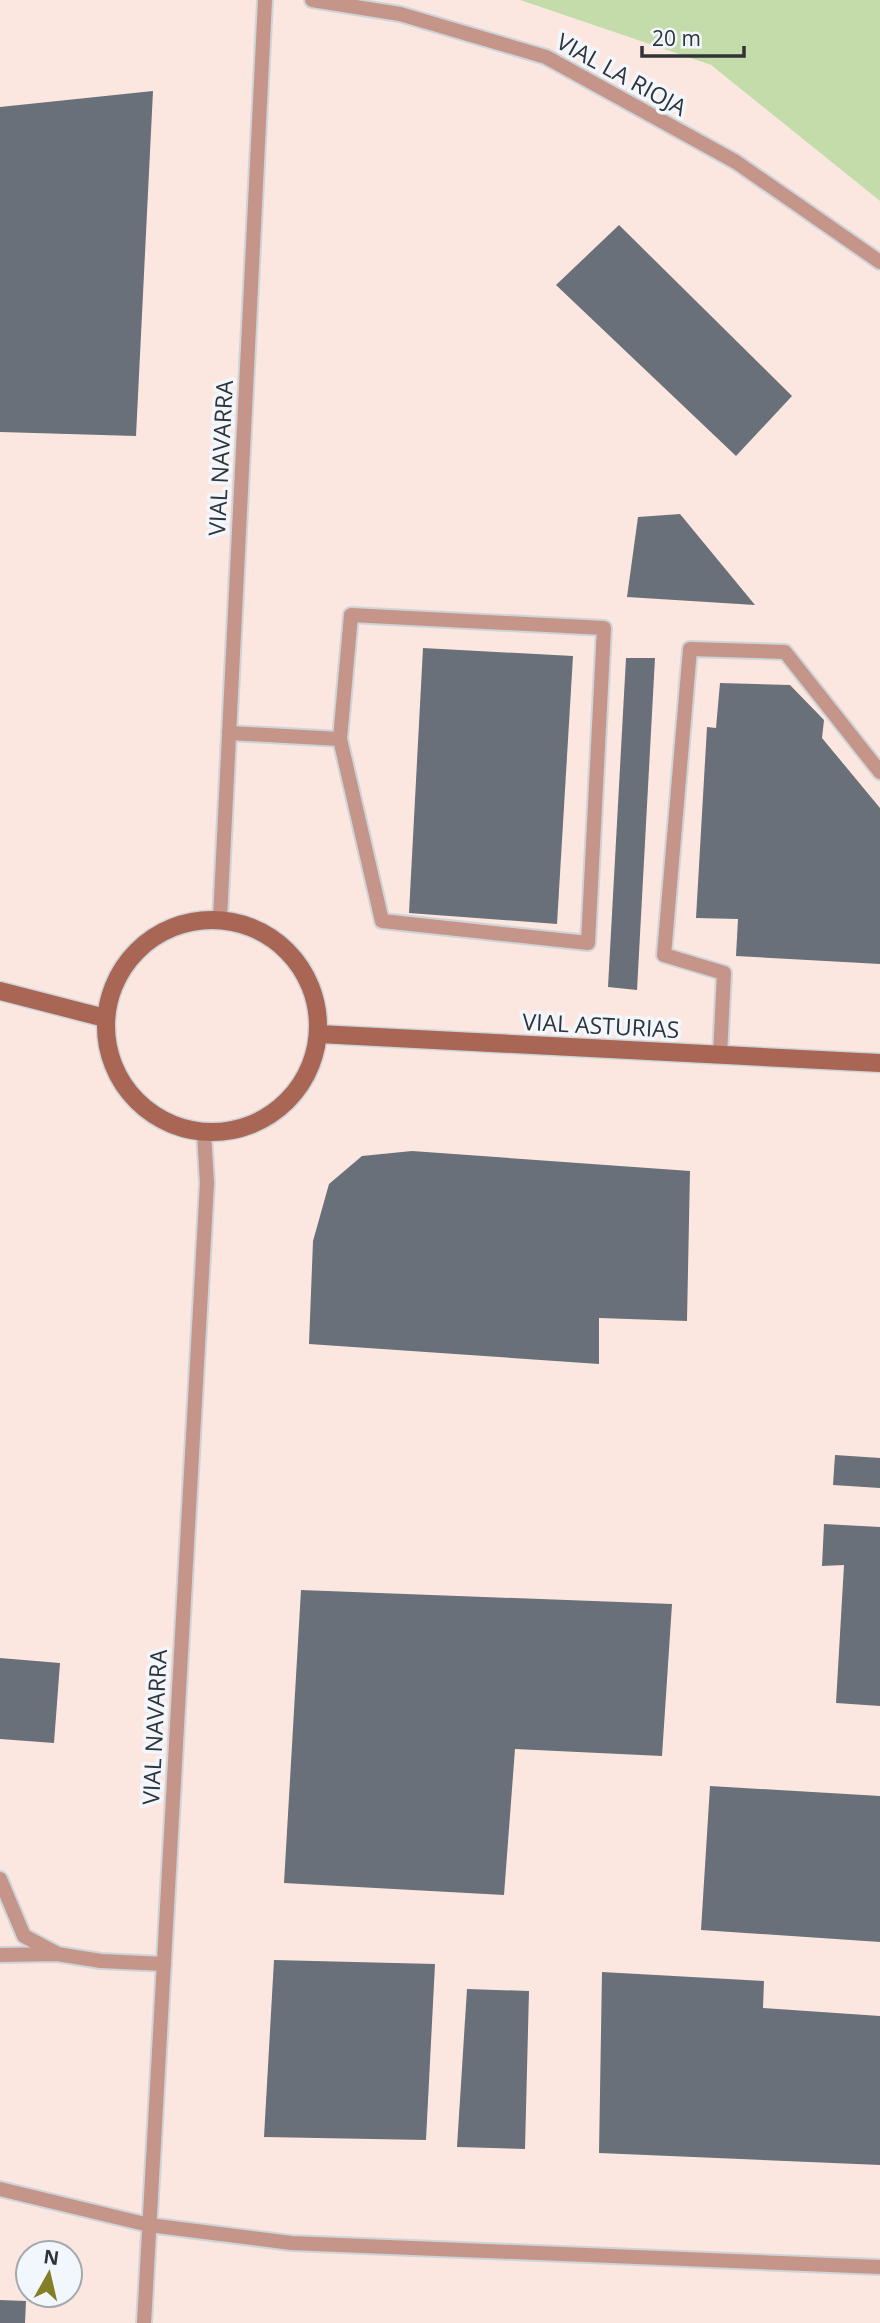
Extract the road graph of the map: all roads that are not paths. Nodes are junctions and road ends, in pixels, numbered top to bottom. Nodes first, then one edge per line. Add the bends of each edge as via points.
1 (265, 0) edge
2 (312, 0) edge
3 (880, 262) edge
4 (229, 733) junction
5 (340, 739) junction
6 (880, 772) edge
7 (220, 919) junction
8 (0, 990) edge
9 (105, 1018) junction
10 (320, 1034) junction
11 (720, 1055) junction
12 (880, 1063) edge
13 (204, 1133) junction
14 (0, 1879) edge
15 (57, 1954) junction
16 (0, 1955) edge
17 (164, 1964) junction
18 (0, 2189) edge
19 (149, 2225) junction
20 (880, 2267) edge
21 (144, 2323) edge

1 - 4 lane, VIAL NAVARRA
2 - 3 lane, VIAL LA RIOJA via 400,14 546,57 736,163
4 - 5 lane
4 - 7 lane, VIAL NAVARRA
5 - 5 lane via 351,615 604,628 588,943 382,921
6 - 11 lane via 785,652 690,649 664,955 724,974
7 - 9 street via 179,924 142,945 116,978
7 - 10 street via 260,930 294,956 314,993
8 - 9 street
9 - 13 street via 110,1059 131,1096 164,1122
10 - 11 street, VIAL ASTURIAS
10 - 13 street via 308,1074 282,1107 246,1128
11 - 12 street, VIAL ASTURIAS
13 - 17 lane, VIAL NAVARRA via 207,1183
14 - 15 lane via 24,1936
15 - 16 lane
15 - 17 lane
17 - 19 lane, VIAL NAVARRA
18 - 19 lane
19 - 20 lane via 291,2243
19 - 21 lane, VIAL NAVARRA

